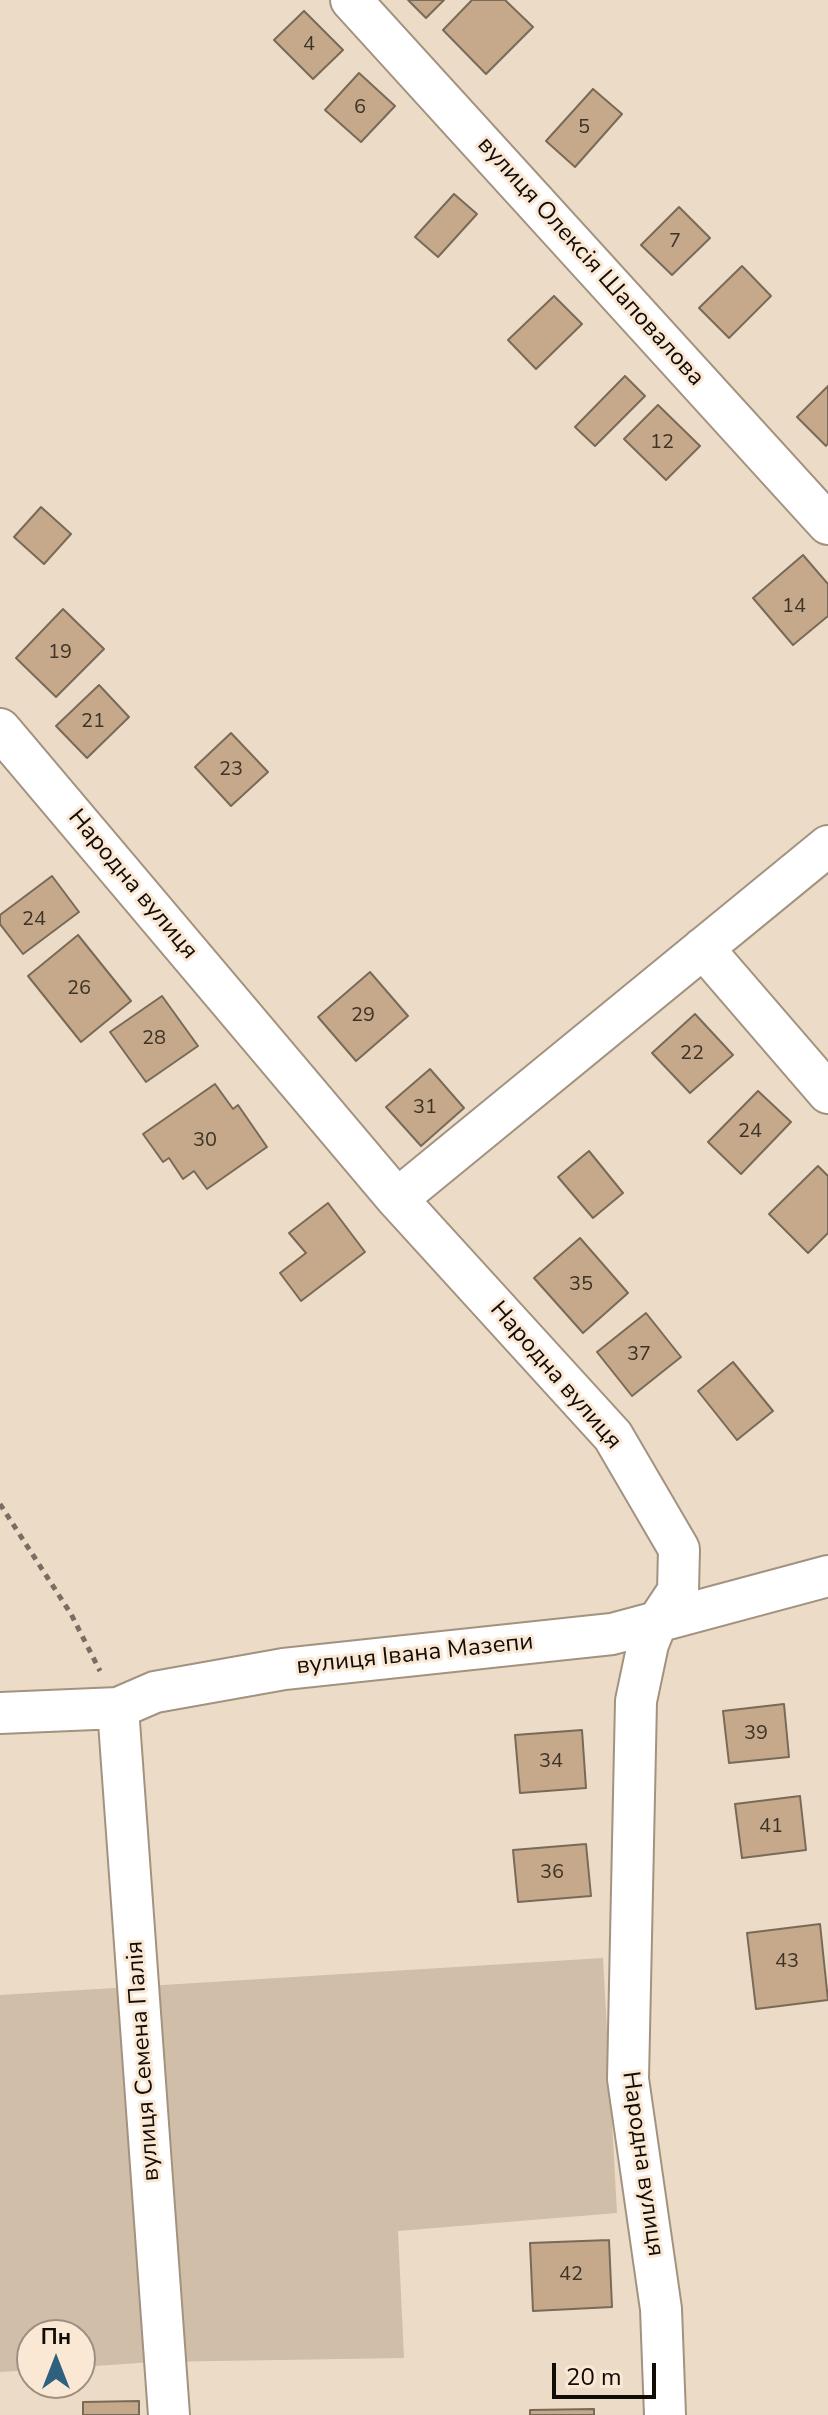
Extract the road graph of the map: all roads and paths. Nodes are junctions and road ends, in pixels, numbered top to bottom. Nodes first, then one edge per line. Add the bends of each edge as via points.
1 (351, 0) edge
2 (828, 524) edge
3 (0, 729) edge
4 (828, 846) edge
5 (703, 948) junction
6 (828, 1093) edge
7 (397, 1199) junction
8 (0, 1504) edge
9 (828, 1576) edge
10 (656, 1624) junction
11 (118, 1708) junction
12 (0, 1713) edge
13 (169, 2415) edge
14 (665, 2415) edge

1 - 2 street, вулиця Олексія Шаповалова
3 - 7 street, Народна вулиця
4 - 5 street
5 - 6 street
5 - 7 street
7 - 10 street, Народна вулиця via 613,1436 679,1549 678,1591
8 - 11 path via 71,1614
9 - 10 street, вулиця Івана Мазепи
10 - 11 street, вулиця Івана Мазепи via 612,1634 284,1669 155,1692
10 - 14 street, Народна вулиця via 636,1701 628,2079 661,2309
11 - 12 street, вулиця Івана Мазепи
11 - 13 street, вулиця Семена Палія

